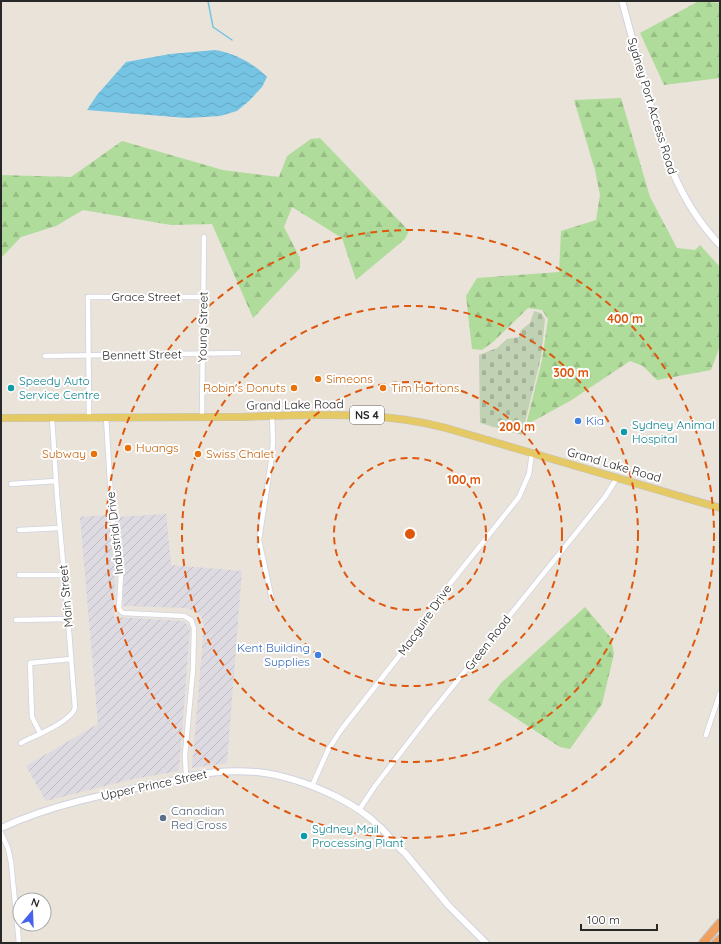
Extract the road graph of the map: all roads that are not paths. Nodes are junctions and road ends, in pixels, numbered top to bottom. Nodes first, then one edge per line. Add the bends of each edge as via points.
1 (622, 1) edge
2 (204, 237) dead end
3 (720, 245) edge
4 (204, 297) junction
5 (239, 353) dead end
6 (203, 354) junction
7 (45, 356) dead end
8 (89, 356) junction
9 (272, 416) junction
10 (106, 417) junction
11 (202, 417) junction
12 (1, 418) edge
13 (52, 418) junction
14 (89, 418) junction
15 (532, 453) junction
16 (617, 478) junction
17 (56, 482) junction
18 (11, 484) dead end
19 (720, 508) edge
20 (60, 528) junction
21 (18, 530) dead end
22 (19, 575) dead end
23 (64, 575) junction
24 (272, 600) dead end
25 (68, 618) junction
26 (16, 620) dead end
27 (71, 659) junction
28 (720, 693) edge
29 (40, 733) junction
30 (706, 735) dead end
31 (21, 743) dead end
32 (186, 776) junction
33 (312, 786) junction
34 (358, 810) junction
35 (1, 828) edge
36 (1, 833) edge
37 (720, 923) edge
38 (720, 939) edge
39 (19, 943) edge
40 (486, 943) edge
41 (703, 943) edge
42 (716, 943) edge

1 - 3 street, Sydney Port Access Road via 668,163 691,209
2 - 4 street, Young Street
4 - 6 street, Young Street
4 - 8 street, Grace Street via 88,297
5 - 6 street, Bennett Street
6 - 8 street, Bennett Street
6 - 11 street, Young Street
7 - 8 street, Bennett Street
8 - 14 street
9 - 11 main road, Grand Lake Road / NS 4
9 - 15 main road, Grand Lake Road / NS 4 via 372,415 424,422
9 - 24 street via 272,455 259,540
10 - 11 main road, Grand Lake Road / NS 4
10 - 14 main road, Grand Lake Road / NS 4
10 - 32 street, Industrial Drive via 112,514 121,572 119,609 123,613 184,616 191,620 194,626 185,755
12 - 13 main road, Grand Lake Road / NS 4
13 - 14 main road, Grand Lake Road / NS 4
13 - 17 street, Main Street
15 - 16 main road, Grand Lake Road / NS 4
15 - 33 street, Macguire Drive via 529,474 519,497 441,595 403,651 341,730 328,750
16 - 19 main road, Grand Lake Road / NS 4
16 - 34 street, Green Road via 605,497 428,717
17 - 18 street
17 - 20 street, Main Street
20 - 21 street
20 - 23 street, Main Street
22 - 23 street
23 - 25 street, Main Street
25 - 26 street
25 - 27 street, Main Street
27 - 29 street, Main Street via 74,711 70,716
27 - 29 street via 30,663 32,717
28 - 30 street
29 - 31 street, Main Street
32 - 33 street, Upper Prince Street via 258,772
32 - 35 street, Upper Prince Street via 41,811
33 - 34 street, Upper Prince Street via 336,796
34 - 40 street, Upper Prince Street via 383,830 448,905
36 - 39 street via 11,858
37 - 41 highway
38 - 42 highway

